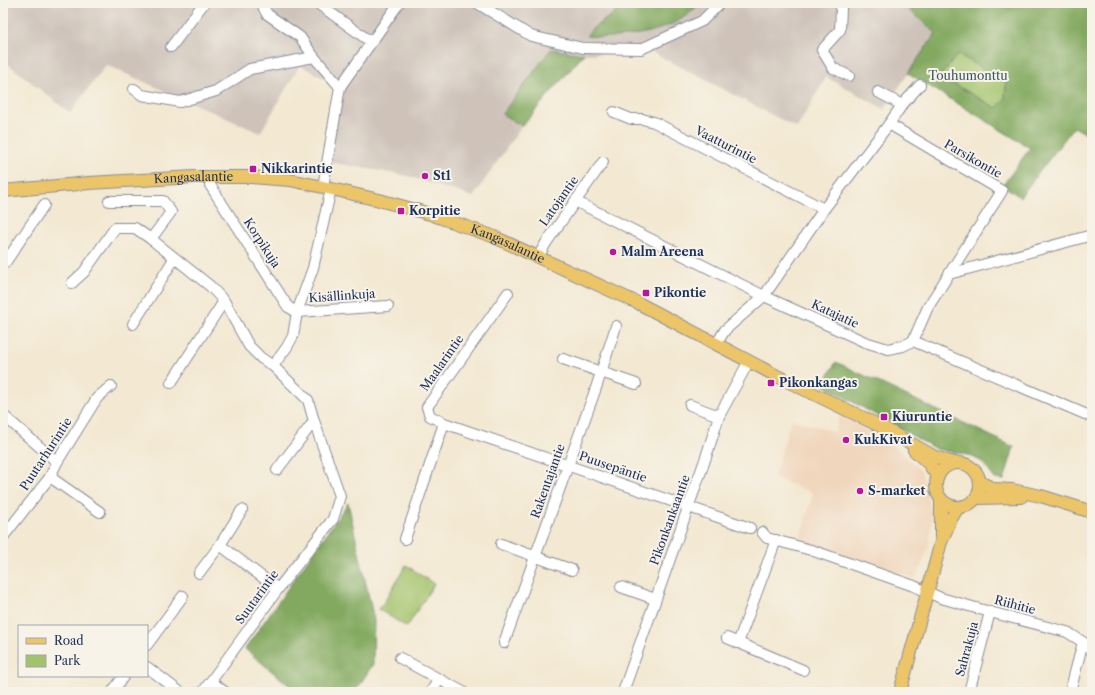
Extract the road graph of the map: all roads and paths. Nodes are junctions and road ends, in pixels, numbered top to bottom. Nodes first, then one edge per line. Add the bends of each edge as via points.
1 (204, 3) edge
2 (261, 3) edge
3 (317, 3) edge
4 (399, 3) edge
5 (477, 3) edge
6 (720, 3) edge
7 (839, 3) edge
8 (371, 42) junction
9 (171, 47) dead end
10 (314, 57) junction
11 (849, 76) dead end
12 (920, 85) dead end
13 (340, 87) junction
14 (134, 89) dead end
15 (878, 92) dead end
16 (902, 104) junction
17 (614, 112) dead end
18 (889, 124) junction
19 (603, 162) dead end
20 (210, 185) dead end
21 (327, 188) junction
22 (3, 191) edge
23 (109, 201) dead end
24 (575, 201) junction
25 (44, 205) dead end
26 (824, 209) junction
27 (1092, 235) edge
28 (151, 239) junction
29 (538, 257) junction
30 (174, 259) junction
31 (3, 264) edge
32 (949, 274) junction
33 (72, 283) dead end
34 (508, 293) dead end
35 (764, 296) junction
36 (224, 301) junction
37 (388, 306) dead end
38 (297, 312) junction
39 (133, 324) dead end
40 (616, 326) dead end
41 (913, 341) junction
42 (717, 344) junction
43 (563, 359) dead end
44 (749, 361) junction
45 (273, 366) junction
46 (601, 372) junction
47 (171, 383) dead end
48 (636, 384) dead end
49 (111, 386) dead end
50 (690, 405) dead end
51 (3, 415) edge
52 (719, 416) junction
53 (1092, 417) edge
54 (314, 421) junction
55 (444, 423) junction
56 (905, 440) junction
57 (57, 462) junction
58 (954, 463) junction
59 (568, 465) junction
60 (277, 470) dead end
61 (938, 476) junction
62 (50, 477) junction
63 (980, 482) junction
64 (1041, 496) junction
65 (976, 498) junction
66 (941, 499) junction
67 (958, 507) junction
68 (688, 508) junction
69 (242, 510) dead end
70 (100, 512) dead end
71 (1092, 512) edge
72 (750, 528) dead end
73 (762, 532) dead end
74 (3, 536) edge
75 (405, 539) dead end
76 (776, 540) junction
77 (941, 542) junction
78 (500, 544) dead end
79 (220, 545) junction
80 (535, 556) junction
81 (572, 570) dead end
82 (199, 573) dead end
83 (621, 587) dead end
84 (278, 589) junction
85 (927, 591) junction
86 (182, 596) dead end
87 (655, 599) junction
88 (990, 612) junction
89 (727, 638) dead end
90 (1083, 642) junction
91 (504, 643) dead end
92 (738, 643) junction
93 (148, 644) edge
94 (1092, 650) edge
95 (400, 658) dead end
96 (148, 668) edge
97 (803, 670) dead end
98 (123, 677) edge
99 (438, 680) junction
100 (211, 682) junction
101 (112, 692) edge
102 (180, 692) edge
103 (203, 692) edge
104 (225, 692) edge
105 (431, 692) edge
106 (462, 692) edge
107 (623, 692) edge
108 (900, 692) edge
109 (969, 692) edge
110 (1070, 692) edge

1 - 9 street
2 - 10 street via 267,14 300,37
3 - 8 street
4 - 8 street
5 - 6 street via 531,36 583,48 641,49 702,21
7 - 11 street via 840,30 822,50 833,68
8 - 13 street
10 - 13 street
10 - 14 street via 250,69 216,90 180,102 142,95
12 - 16 street
13 - 21 street
15 - 16 street
16 - 18 street
17 - 26 street, Vaatturintie via 632,119 654,122
18 - 26 street
18 - 32 street, Parsikontie via 1002,191
19 - 24 street, Latojantie
20 - 38 street, Korpikuja via 285,303
21 - 22 main road, Kangasalantie via 290,180 229,176 89,183
21 - 29 main road, Kangasalantie via 435,215 492,236
21 - 38 street via 313,268
23 - 28 street via 163,201 171,212
24 - 29 street, Latojantie
24 - 35 street, Katajatie
25 - 31 street
26 - 35 street
27 - 32 street
28 - 30 street
28 - 33 street via 135,228 115,228 84,272
29 - 42 main road, Kangasalantie via 640,304
30 - 36 street via 210,286
30 - 39 street
32 - 41 street via 928,307
34 - 55 street, Maalarintie via 428,406 430,416
35 - 41 street, Katajatie via 870,343 888,348 903,346
35 - 42 street via 726,330
36 - 45 street via 249,346
36 - 47 street
37 - 38 street, Kisällinkuja
38 - 45 street via 293,336
40 - 46 street, Rakentajantie
41 - 53 street
42 - 44 main road, Kangasalantie
43 - 46 street
44 - 52 street, Pikonkankaantie
44 - 56 main road, Kangasalantie
45 - 54 street via 308,400
46 - 48 street
46 - 59 street, Rakentajantie
49 - 57 street, Puutarhurintie via 97,398
50 - 52 street
51 - 57 street
52 - 68 street, Pikonkankaantie
54 - 60 street
54 - 84 street, Suutarintie via 340,496 333,519
55 - 59 street, Puusepäntie
55 - 75 street
56 - 58 main road, Kangasalantie via 935,457
56 - 61 main road, Kangasalantie
57 - 62 street, Puutarhurintie
58 - 61 main road via 945,467
58 - 63 main road via 963,463 971,467
59 - 68 street, Puusepäntie
59 - 80 street, Rakentajantie
61 - 66 main road via 936,488
62 - 70 street
62 - 74 street, Puutarhurintie
63 - 64 main road via 994,489
63 - 65 main road
64 - 65 main road
64 - 71 main road
65 - 67 main road via 966,506
66 - 67 main road via 950,506
66 - 77 main road
67 - 77 main road
68 - 72 street, Puusepäntie
68 - 87 street, Pikonkankaantie
69 - 79 street
73 - 76 street via 767,538
76 - 85 street
76 - 92 street
77 - 85 main road
78 - 80 street
79 - 82 street
79 - 84 street
80 - 81 street
80 - 91 street, Rakentajantie
83 - 87 street
84 - 100 street, Suutarintie
85 - 88 street, Riihitie via 941,598
85 - 108 main road
86 - 93 street
87 - 107 street, Pikonkankaantie
88 - 90 street, Riihitie via 1067,632
88 - 109 street, Sahrakuja
89 - 92 street
90 - 94 street, Riihitie
90 - 110 street
92 - 97 street
95 - 99 street
96 - 102 street
98 - 101 street
99 - 105 street
99 - 106 street
100 - 103 street, Suutarintie
100 - 104 street

